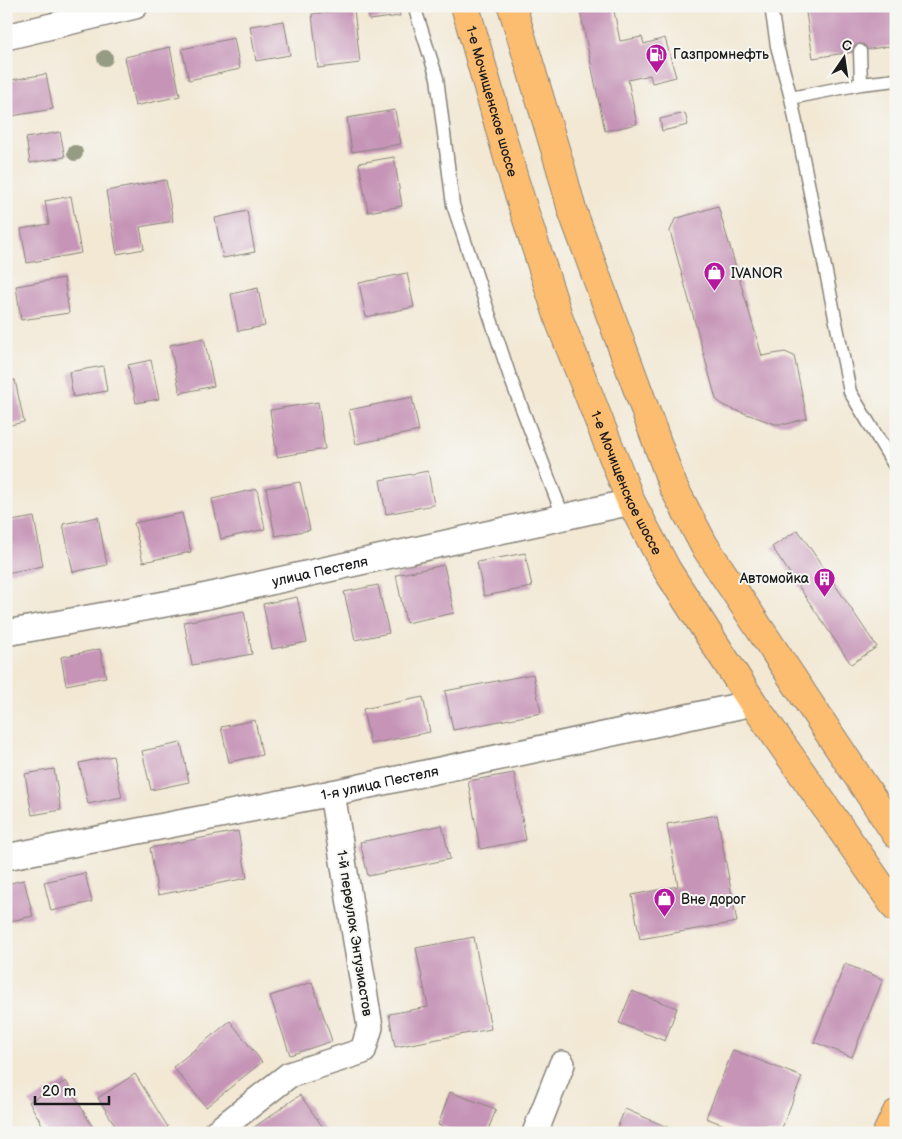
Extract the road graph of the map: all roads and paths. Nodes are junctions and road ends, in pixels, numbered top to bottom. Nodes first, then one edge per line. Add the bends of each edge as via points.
1 (135, 6) edge
2 (414, 6) edge
3 (465, 6) edge
4 (512, 6) edge
5 (771, 6) edge
6 (6, 37) edge
7 (860, 51) dead end
8 (896, 80) edge
9 (861, 84) junction
10 (791, 98) junction
11 (896, 468) edge
12 (631, 502) junction
13 (563, 516) junction
14 (6, 634) edge
15 (753, 702) junction
16 (332, 793) junction
17 (896, 834) edge
18 (6, 857) edge
19 (896, 908) edge
20 (562, 1064) dead end
21 (896, 1114) edge
22 (215, 1133) edge
23 (535, 1133) edge
24 (887, 1133) edge

1 - 6 street
2 - 13 lane via 437,78 453,205 510,377
3 - 12 main road, 1-е Мочищенское шоссе via 514,179 560,322
4 - 17 main road via 572,210 673,486 704,545
5 - 10 lane via 777,46
7 - 9 lane
8 - 9 lane
9 - 10 lane
10 - 11 lane via 850,392
12 - 13 street, улица Пестеля
12 - 15 main road, 1-е Мочищенское шоссе via 668,570
13 - 14 street, улица Пестеля via 198,598
15 - 16 street, 1-я улица Пестеля
15 - 19 main road, 1-е Мочищенское шоссе
16 - 18 street, 1-я улица Пестеля
16 - 22 street, 1-й переулок Энтузиастов via 370,1027 363,1051 289,1076
20 - 23 street
21 - 24 main road

